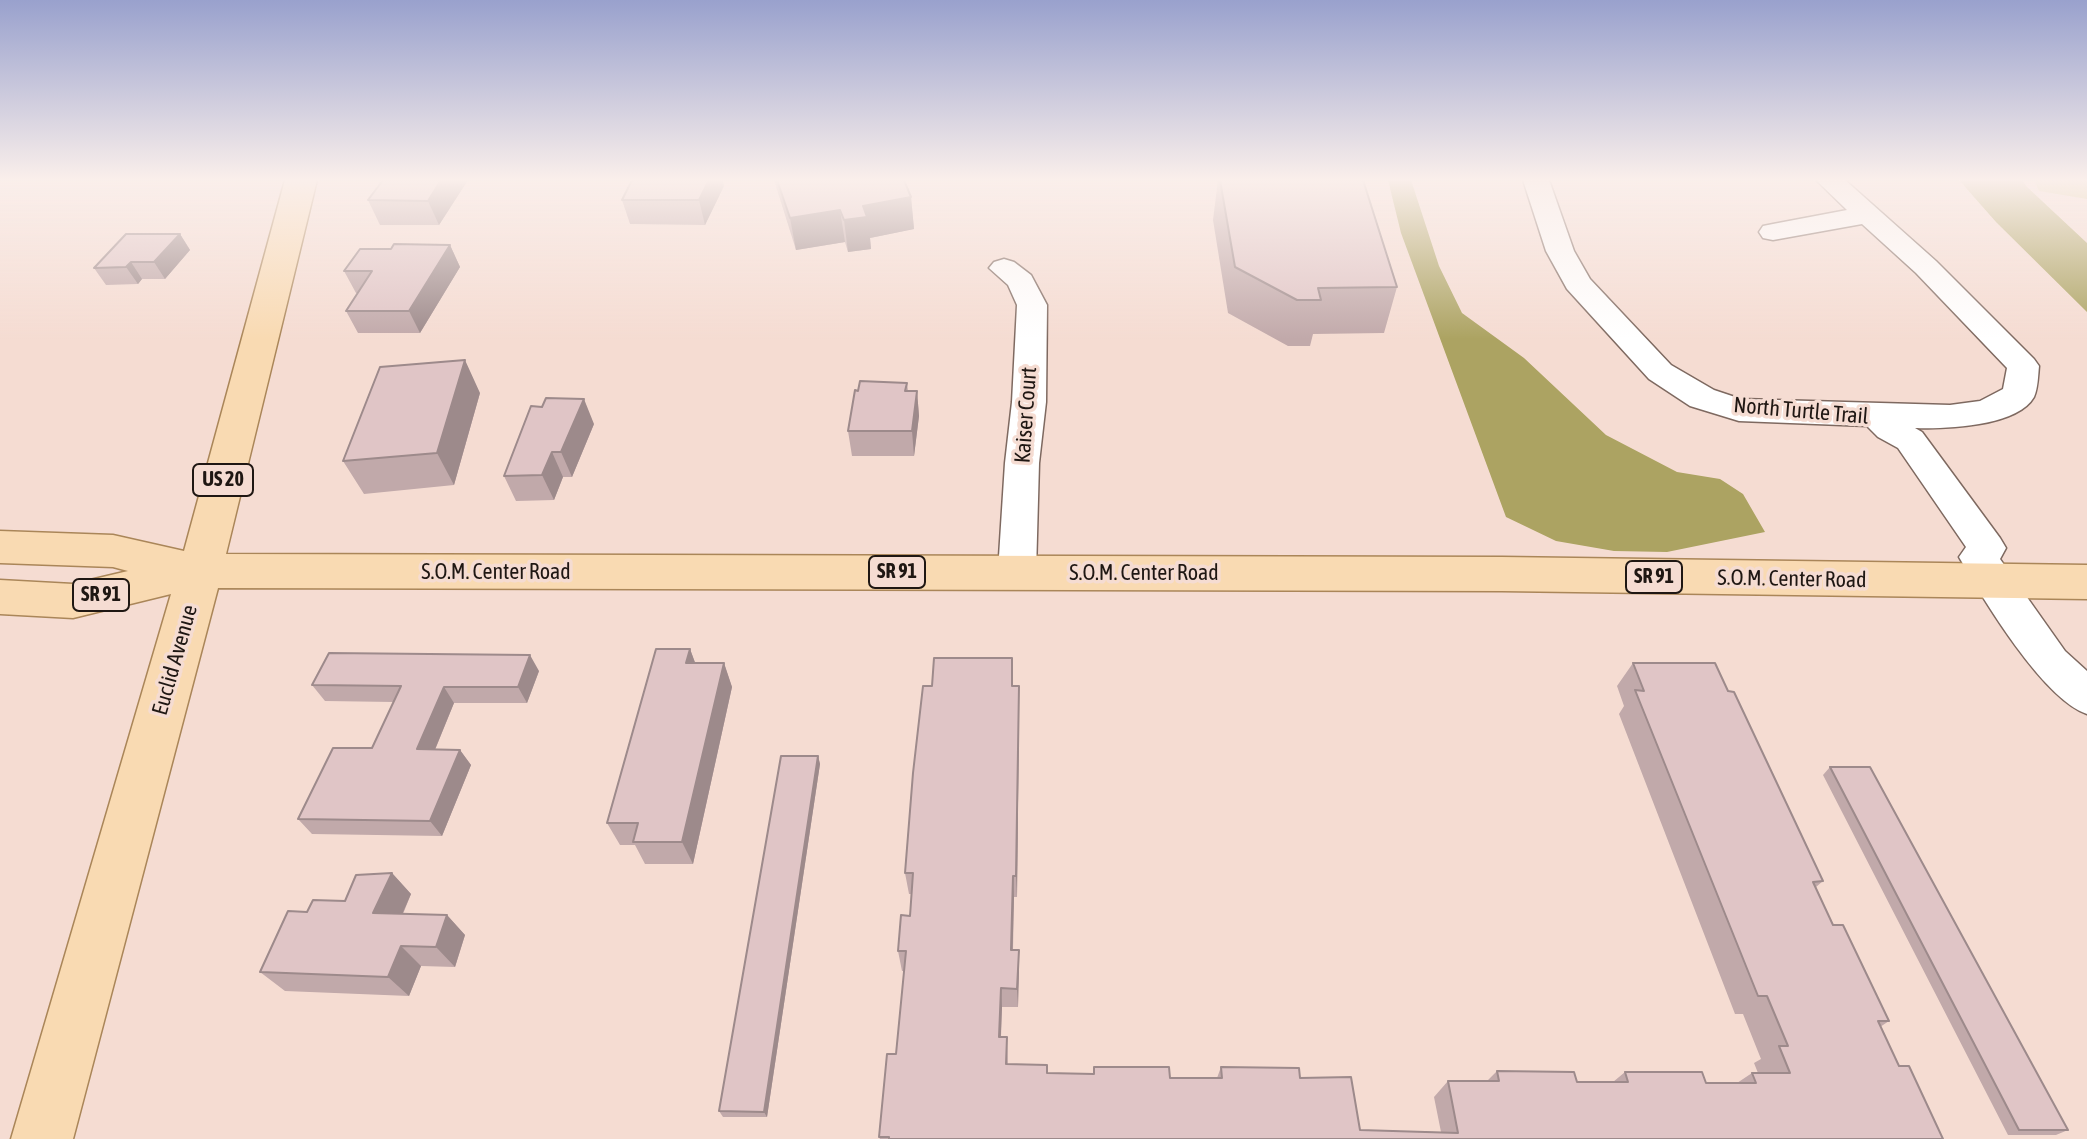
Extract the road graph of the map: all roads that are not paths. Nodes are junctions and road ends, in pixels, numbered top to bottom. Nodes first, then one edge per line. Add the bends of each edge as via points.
1 (287, 233) edge
2 (1554, 233) edge
3 (1888, 233) edge
4 (1004, 268) dead end
5 (1883, 422) junction
6 (0, 547) edge
7 (1987, 570) junction
8 (200, 571) junction
9 (1017, 572) junction
10 (2087, 582) edge
11 (0, 597) edge
12 (2087, 697) edge
13 (42, 1139) edge

1 - 8 main road, Euclid Avenue / US 20
2 - 5 street, North Turtle Trail via 1578,283 1660,372 1702,398 1739,410
3 - 5 street via 2023,366 2019,394 2009,403 1990,410
4 - 9 street, Kaiser Court via 1021,281 1032,305
5 - 7 street, North Turtle Trail via 1887,446 1957,548
6 - 8 main road, S.O.M. Center Road / SR 91 via 113,551
7 - 9 main road, S.O.M. Center Road / SR 91 via 1525,575
7 - 10 main road, S.O.M. Center Road / SR 91
7 - 12 street via 2051,663
8 - 9 main road, S.O.M. Center Road / SR 91
8 - 11 main road, S.O.M. Center Road / SR 91 via 73,601
8 - 13 main road, Euclid Avenue / US 20

